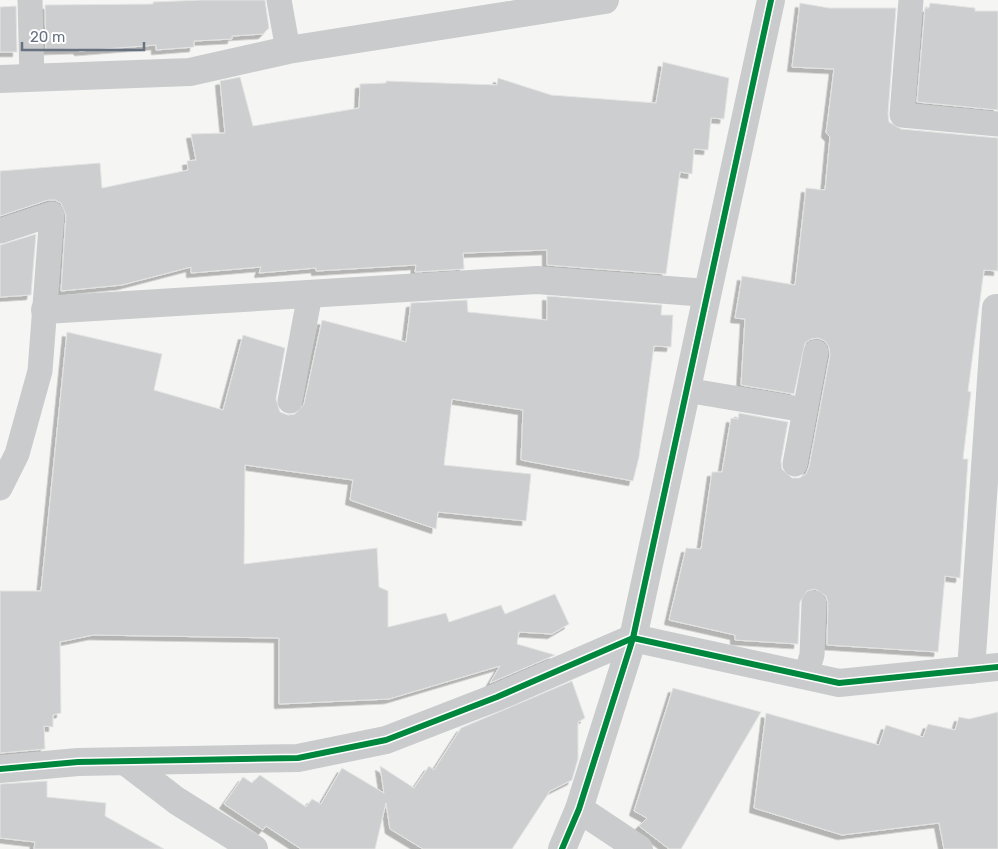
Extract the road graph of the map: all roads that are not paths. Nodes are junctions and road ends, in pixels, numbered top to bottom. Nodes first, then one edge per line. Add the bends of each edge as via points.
1 (30, 0) edge
2 (279, 0) edge
3 (605, 0) edge
4 (771, 0) edge
5 (911, 0) edge
6 (491, 9) edge
7 (288, 50) junction
8 (32, 78) junction
9 (0, 79) edge
10 (998, 124) edge
11 (0, 231) edge
12 (707, 293) junction
13 (310, 294) junction
14 (998, 308) edge
15 (46, 310) junction
16 (816, 352) dead end
17 (686, 390) junction
18 (290, 401) dead end
19 (805, 410) junction
20 (9, 454) edge
21 (795, 464) dead end
22 (0, 488) edge
23 (814, 603) dead end
24 (633, 638) junction
25 (998, 667) edge
26 (971, 670) junction
27 (806, 675) junction
28 (126, 762) junction
29 (0, 770) edge
30 (579, 809) junction
31 (254, 849) edge
32 (562, 849) edge
33 (639, 849) edge

1 - 8 lane
2 - 7 lane
3 - 6 street
4 - 12 street
5 - 10 lane via 902,115
6 - 7 street
7 - 8 street via 190,72
8 - 9 street
11 - 15 lane via 52,214
12 - 13 street via 537,280
12 - 17 street
13 - 15 street
13 - 18 lane
14 - 26 street
15 - 20 lane via 40,371
16 - 19 lane
17 - 19 lane
17 - 24 street
19 - 21 lane
20 - 22 lane
23 - 27 lane via 812,655
24 - 27 street
24 - 28 street via 497,697 386,740 298,758
24 - 30 street
25 - 26 street
26 - 27 street via 839,683
28 - 29 street via 78,762
28 - 31 street via 177,801
30 - 32 street
30 - 33 street

